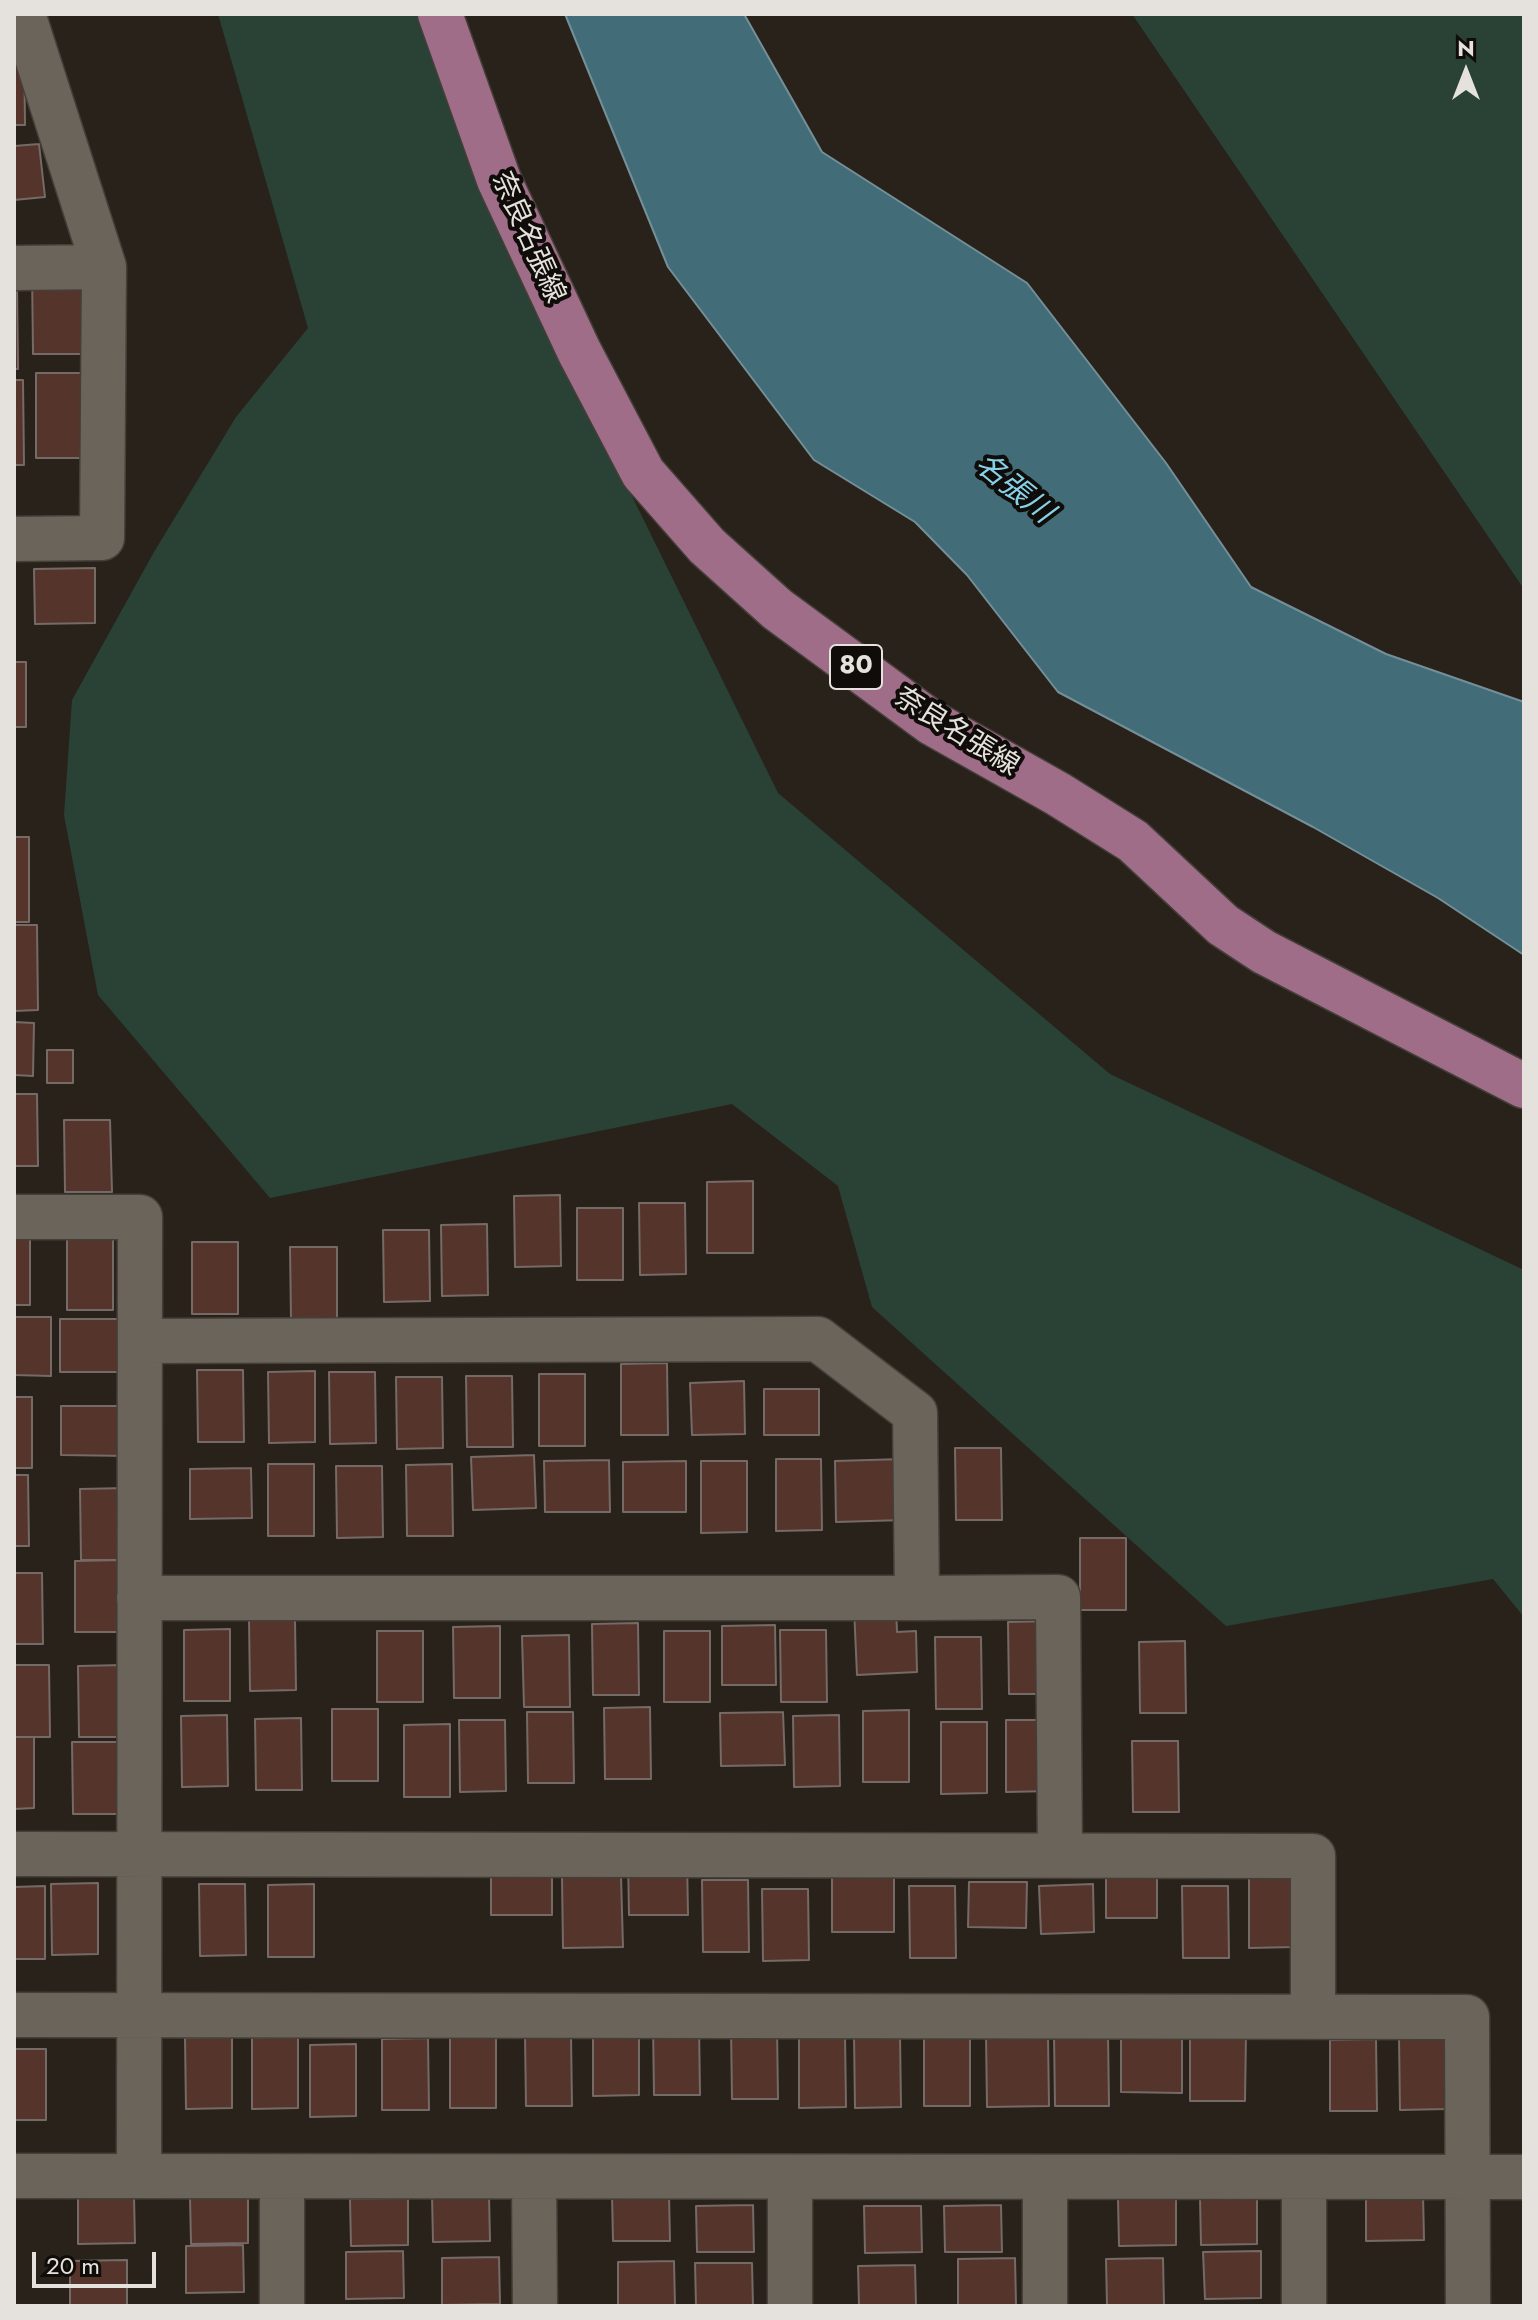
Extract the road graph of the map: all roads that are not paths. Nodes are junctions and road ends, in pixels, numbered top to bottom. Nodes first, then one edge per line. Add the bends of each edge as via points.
1 (23, 14) edge
2 (440, 14) edge
3 (104, 267) junction
4 (14, 268) edge
5 (14, 539) edge
6 (1524, 1086) edge
7 (14, 1217) edge
8 (140, 1341) junction
9 (139, 1598) junction
10 (917, 1598) junction
11 (14, 1854) edge
12 (140, 1855) junction
13 (1060, 1855) junction
14 (14, 2015) edge
15 (139, 2016) junction
16 (1313, 2016) junction
17 (139, 2175) junction
18 (14, 2176) edge
19 (534, 2177) junction
20 (1524, 2177) edge
21 (282, 2178) junction
22 (790, 2178) junction
23 (1045, 2178) junction
24 (1304, 2178) junction
25 (1467, 2178) junction
26 (282, 2306) edge
27 (535, 2306) edge
28 (790, 2306) edge
29 (1045, 2306) edge
30 (1304, 2306) edge
31 (1468, 2306) edge

1 - 3 street
2 - 6 main road, 奈良名張線 / 80 via 499,180 579,351 643,473 707,546 777,609 932,723 1133,841 1223,925 1264,952
3 - 4 street
3 - 5 street via 102,538
7 - 8 street via 140,1217
8 - 9 street
8 - 10 street via 818,1339 915,1413
9 - 10 street
9 - 12 street
10 - 13 street via 1058,1597
11 - 12 street
12 - 13 street
12 - 15 street
13 - 16 street via 1313,1856
14 - 15 street
15 - 16 street
15 - 17 street
16 - 25 street via 1467,2017
17 - 18 street
17 - 21 street
19 - 21 street
19 - 22 street
19 - 27 street
20 - 25 street
21 - 26 street
22 - 23 street
22 - 28 street
23 - 24 street
23 - 29 street
24 - 25 street
24 - 30 street
25 - 31 street

